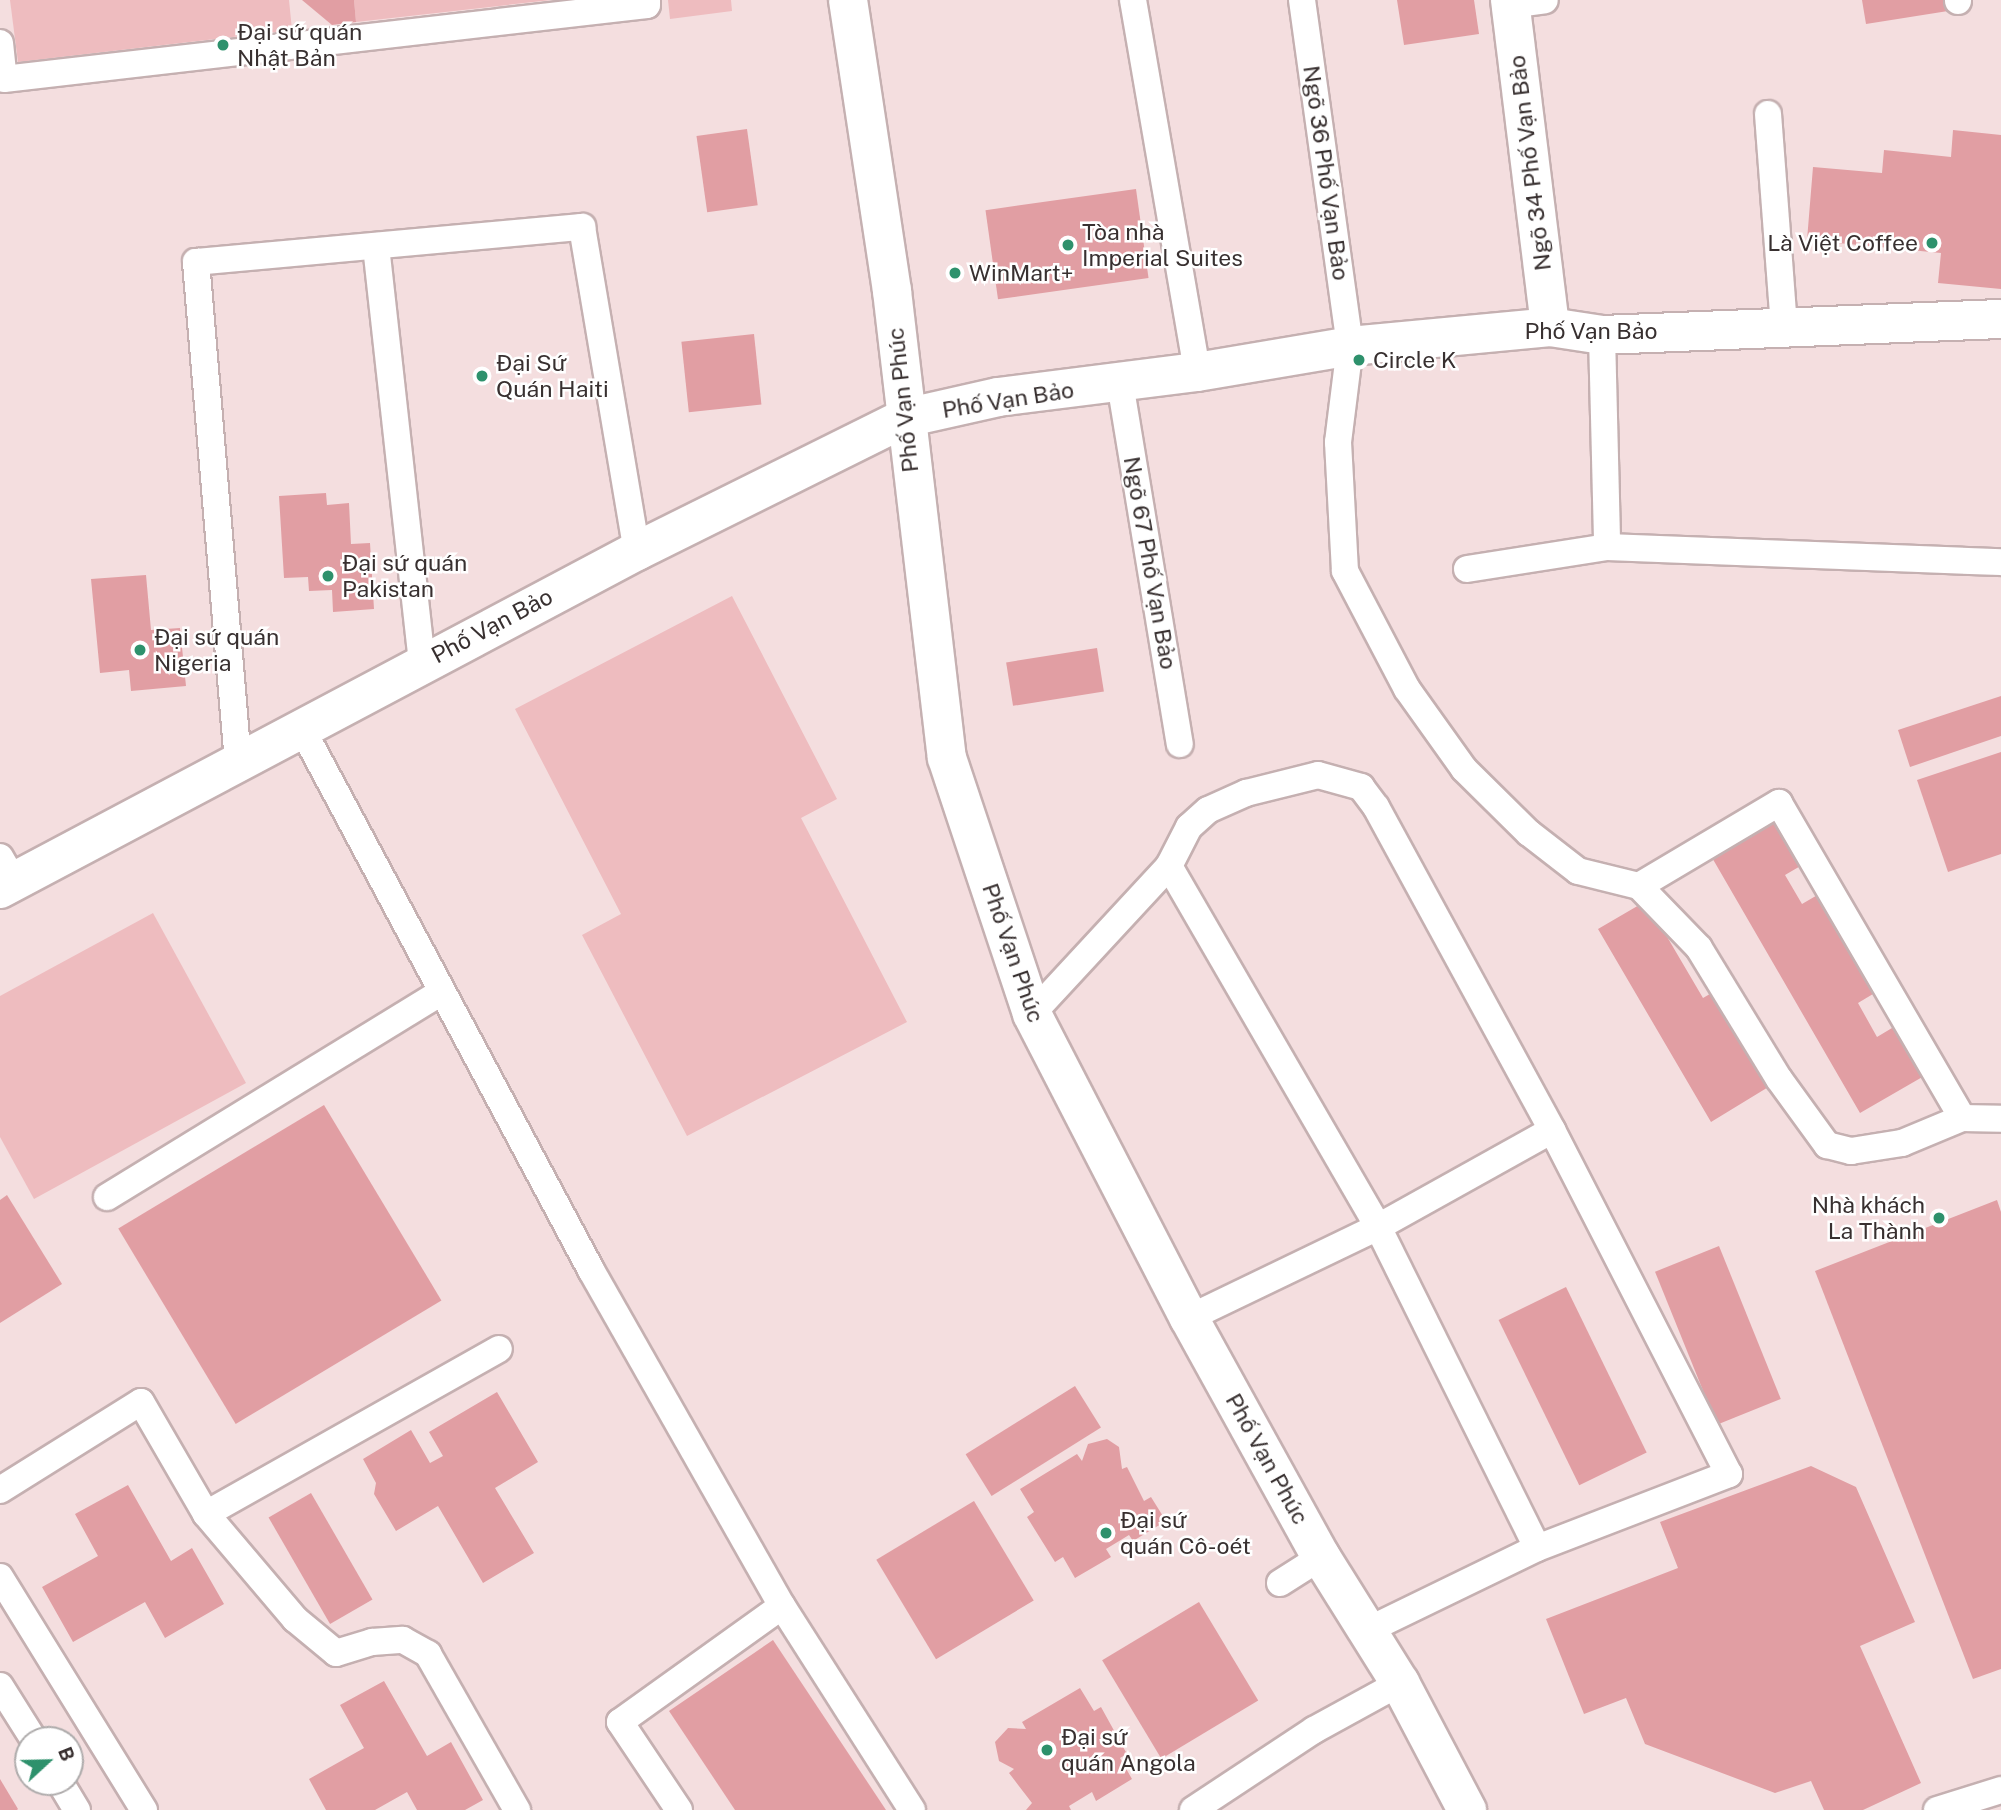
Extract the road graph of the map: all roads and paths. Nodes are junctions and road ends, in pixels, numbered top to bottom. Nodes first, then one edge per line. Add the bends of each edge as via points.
1 (647, 0) edge
2 (848, 0) edge
3 (1133, 0) edge
4 (1302, 0) edge
5 (1522, 2) edge
6 (0, 43) edge
7 (1768, 114) dead end
8 (376, 246) junction
9 (2001, 319) edge
10 (1784, 325) junction
11 (1550, 327) junction
12 (1602, 335) junction
13 (1350, 346) junction
14 (1197, 372) junction
15 (1120, 383) junction
16 (905, 418) junction
17 (1607, 547) junction
18 (637, 551) junction
19 (2001, 562) edge
20 (1467, 569) dead end
21 (422, 663) junction
22 (301, 727) junction
23 (1180, 744) dead end
24 (238, 762) junction
25 (1170, 866) junction
26 (5, 876) edge
27 (1639, 886) junction
28 (440, 993) junction
29 (1032, 1014) junction
30 (1962, 1118) junction
31 (2001, 1119) edge
32 (1552, 1130) junction
33 (107, 1197) dead end
34 (1378, 1227) junction
35 (1189, 1318) junction
36 (499, 1349) dead end
37 (0, 1490) edge
38 (206, 1514) junction
39 (1537, 1548) junction
40 (1321, 1557) junction
41 (0, 1577) edge
42 (1280, 1583) dead end
43 (782, 1606) junction
44 (1368, 1630) junction
45 (1400, 1683) junction
46 (0, 1686) edge
47 (25, 1726) edge
48 (2001, 1790) edge
49 (140, 1809) edge
50 (517, 1810) edge
51 (679, 1810) edge
52 (912, 1810) edge
53 (1193, 1810) edge
54 (1466, 1810) edge
55 (1937, 1810) edge

1 - 6 lane via 647,5 4,79
2 - 16 street, Phố Vạn Phúc via 892,291
3 - 14 lane
4 - 13 lane, Ngõ 36 Phố Vạn Bảo
5 - 11 street, Ngõ 34 Phố Vạn Bảo
7 - 10 lane
8 - 18 lane via 582,226
8 - 21 lane
8 - 24 lane via 196,261
9 - 10 street, Phố Vạn Bảo
10 - 12 street, Phố Vạn Bảo
11 - 12 street, Phố Vạn Bảo
11 - 13 street, Phố Vạn Bảo
12 - 17 lane
13 - 14 street, Phố Vạn Bảo
13 - 27 lane, Ngõ 36 Phố Vạn Bảo via 1338,442 1345,571 1408,689 1464,769 1530,833 1578,872
14 - 15 street, Phố Vạn Bảo
15 - 16 street, Phố Vạn Bảo via 998,397
15 - 23 lane, Ngõ 67 Phố Vạn Bảo
16 - 18 street, Phố Vạn Bảo
16 - 29 street, Phố Vạn Phúc via 947,758
17 - 19 lane
17 - 20 lane
18 - 21 street, Phố Vạn Bảo
21 - 22 street, Phố Vạn Bảo
22 - 24 street, Phố Vạn Bảo
22 - 28 lane
24 - 26 street, Phố Vạn Bảo
25 - 29 lane
25 - 32 lane via 1189,827 1226,801 1318,775 1361,787
25 - 34 lane
27 - 30 lane via 1699,948 1779,1079 1828,1145 1851,1151 1902,1143
27 - 30 lane via 1779,803
28 - 33 lane
28 - 43 lane
29 - 35 street, Phố Vạn Phúc
30 - 31 lane
32 - 34 lane
32 - 39 lane via 1729,1474
34 - 35 lane
34 - 39 lane
35 - 40 street, Phố Vạn Phúc
36 - 38 lane
37 - 38 lane via 141,1402
38 - 50 lane via 295,1619 336,1653 372,1642 403,1640 428,1654
39 - 44 lane
40 - 42 lane
40 - 44 street, Phố Vạn Phúc
41 - 49 lane
43 - 51 lane via 620,1722
43 - 52 lane
44 - 45 street, Phố Vạn Phúc
45 - 53 lane via 1314,1730
45 - 54 street, Phố Vạn Phúc
46 - 47 lane
48 - 55 lane

